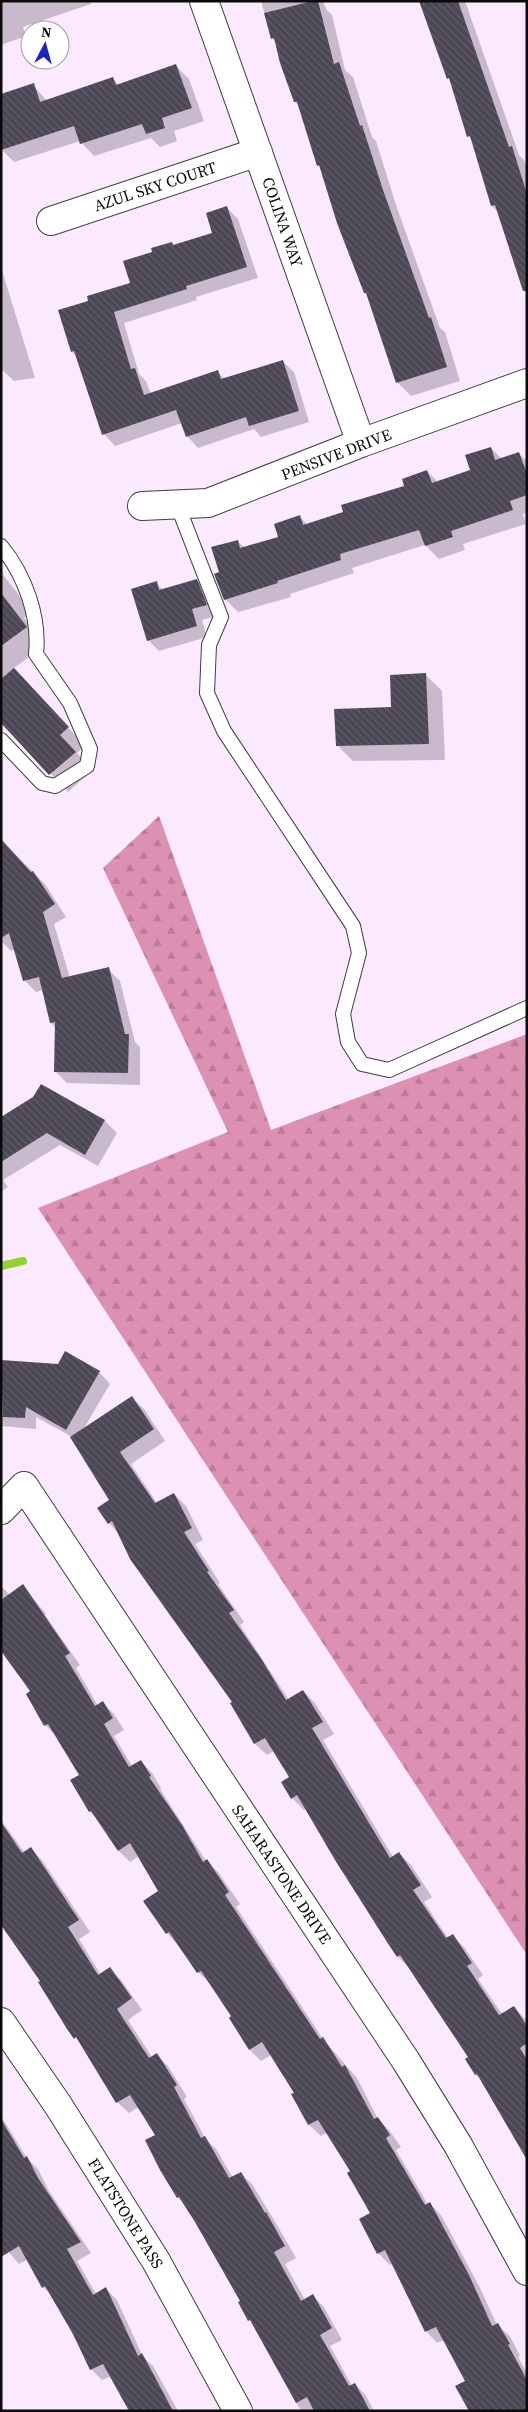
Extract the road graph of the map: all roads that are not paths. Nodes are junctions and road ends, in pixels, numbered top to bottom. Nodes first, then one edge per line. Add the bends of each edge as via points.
1 (204, 1) edge
2 (258, 152) junction
3 (51, 221) dead end
4 (527, 383) edge
5 (361, 443) junction
6 (177, 504) junction
7 (142, 506) dead end
8 (1, 546) edge
9 (1, 740) edge
10 (527, 1008) edge
11 (1, 1510) edge
12 (1, 2022) edge
13 (527, 2271) edge
14 (238, 2411) edge

1 - 2 street, COLINA WAY
2 - 3 street, AZUL SKY COURT
2 - 5 street, COLINA WAY
4 - 5 street, PENSIVE DRIVE
5 - 6 street, PENSIVE DRIVE via 208,504
6 - 7 street, PENSIVE DRIVE
6 - 10 lane via 221,617 209,645 206,693 224,731 353,926 358,953 343,1014 348,1042 362,1064 389,1070
8 - 9 lane via 16,564 34,613 38,639 36,654 70,704 90,749 87,766 55,786 42,782
11 - 13 street, SAHARASTONE DRIVE via 24,1486 406,2061 458,2145
12 - 14 street, FLATSTONE PASS via 58,2104 156,2261

